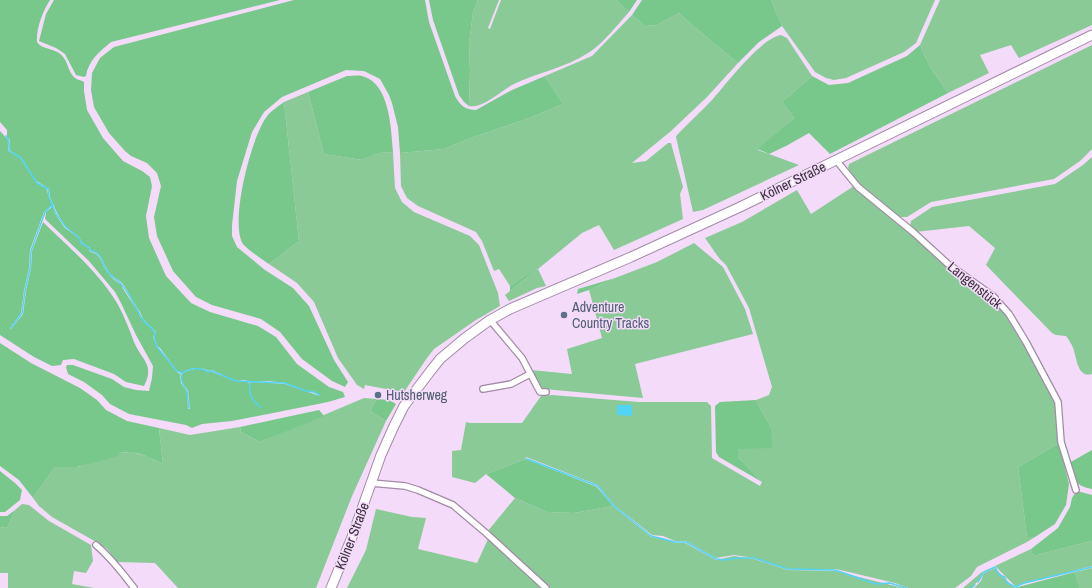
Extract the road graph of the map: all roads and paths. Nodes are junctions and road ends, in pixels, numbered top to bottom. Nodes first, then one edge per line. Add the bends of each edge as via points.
1 (1092, 35) edge
2 (836, 160) junction
3 (490, 320) junction
4 (530, 374) junction
5 (483, 389) dead end
6 (546, 392) dead end
7 (371, 483) junction
8 (1076, 490) dead end
9 (96, 545) dead end
10 (134, 588) edge
11 (331, 588) edge
12 (546, 588) edge

1 - 2 main road, Kölner Straße
2 - 3 main road, Kölner Straße via 691,230
2 - 8 street, Langenstück via 858,188 948,264 992,296 1009,314 1058,402 1061,442
3 - 4 street via 522,358
3 - 7 main road, Kölner Straße via 440,359 418,386 404,406 388,438
4 - 5 street via 511,384
4 - 6 street via 540,392
7 - 11 main road, Kölner Straße
7 - 12 street, Kölner Straße via 405,486 436,496 453,505
9 - 10 street via 119,567

